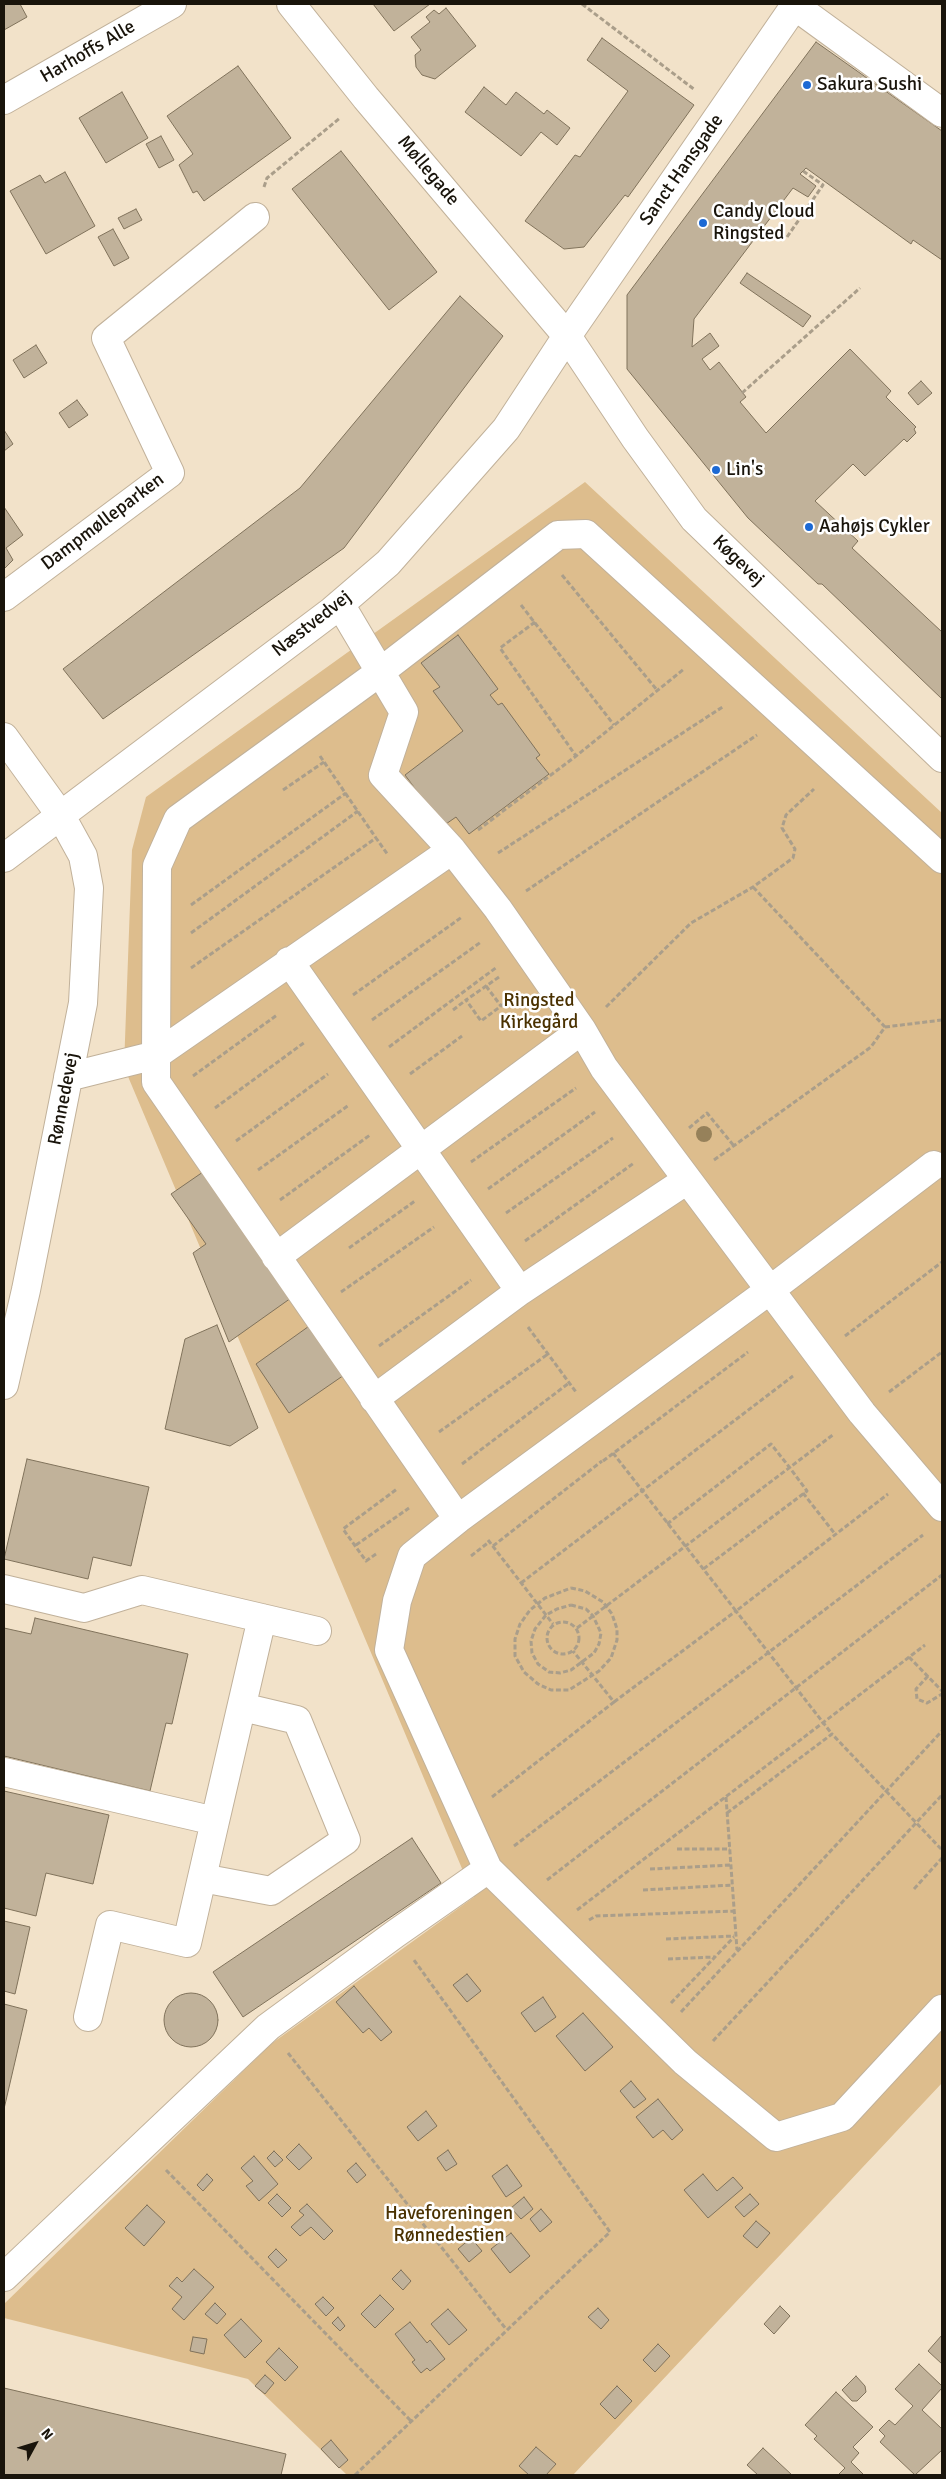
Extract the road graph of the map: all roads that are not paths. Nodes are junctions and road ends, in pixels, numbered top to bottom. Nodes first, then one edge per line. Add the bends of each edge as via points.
1 (172, 4) edge
2 (291, 4) edge
3 (796, 5) edge
4 (4, 100) edge
5 (942, 113) edge
6 (255, 217) road end
7 (567, 336) junction
8 (4, 597) edge
9 (340, 604) junction
10 (380, 672) junction
11 (4, 737) edge
12 (942, 758) edge
13 (61, 816) junction
14 (452, 850) junction
15 (4, 858) edge
16 (942, 859) edge
17 (289, 961) junction
18 (582, 1030) junction
19 (156, 1055) junction
20 (68, 1076) junction
21 (422, 1149) junction
22 (939, 1166) edge
23 (687, 1180) junction
24 (276, 1257) junction
25 (770, 1290) junction
26 (15, 1291) edge
27 (515, 1296) junction
28 (4, 1385) edge
29 (374, 1398) junction
30 (942, 1507) edge
31 (463, 1516) junction
32 (4, 1589) edge
33 (262, 1618) junction
34 (317, 1631) dead end
35 (242, 1707) junction
36 (4, 1772) edge
37 (215, 1821) junction
38 (488, 1867) junction
39 (202, 1878) junction
40 (942, 2009) edge
41 (88, 2017) dead end
42 (4, 2277) edge

1 - 4 street, Harhoffs Alle
2 - 7 street, Møllegade
3 - 5 street
3 - 7 street, Sanct Hansgade
6 - 8 street, Dampmølleparken via 106,338 170,473
7 - 9 street, Næstvedvej via 506,428 388,563
7 - 12 street, Køgevej via 694,519
9 - 10 street
9 - 13 street, Næstvedvej
10 - 14 street via 404,712 383,775
10 - 16 street via 558,535 586,534
10 - 19 street via 178,820 157,866
11 - 13 street, Rønnedevej
13 - 15 street, Næstvedvej
13 - 20 street, Rønnedevej via 83,856 89,888 83,1003
14 - 17 street
14 - 18 street via 525,946
17 - 19 street
17 - 21 street
18 - 21 street
18 - 23 street via 604,1068
19 - 20 street
19 - 24 street via 156,1082
20 - 26 street, Rønnedevej
21 - 24 street
21 - 27 street via 479,1233
22 - 25 street
23 - 25 street
23 - 27 street
24 - 29 street
25 - 30 street via 862,1413
25 - 31 street
26 - 28 street, Rønnedevej
27 - 29 street
29 - 31 street via 426,1474
31 - 38 street via 412,1556 397,1601 389,1650
32 - 33 street via 84,1608 142,1590
33 - 34 street
33 - 35 street
35 - 37 street
35 - 39 street via 297,1720 346,1840 271,1891
36 - 37 street
37 - 39 street
38 - 40 street via 653,2032 776,2137 842,2117
38 - 42 street via 268,2027
39 - 41 street via 187,1943 110,1925

